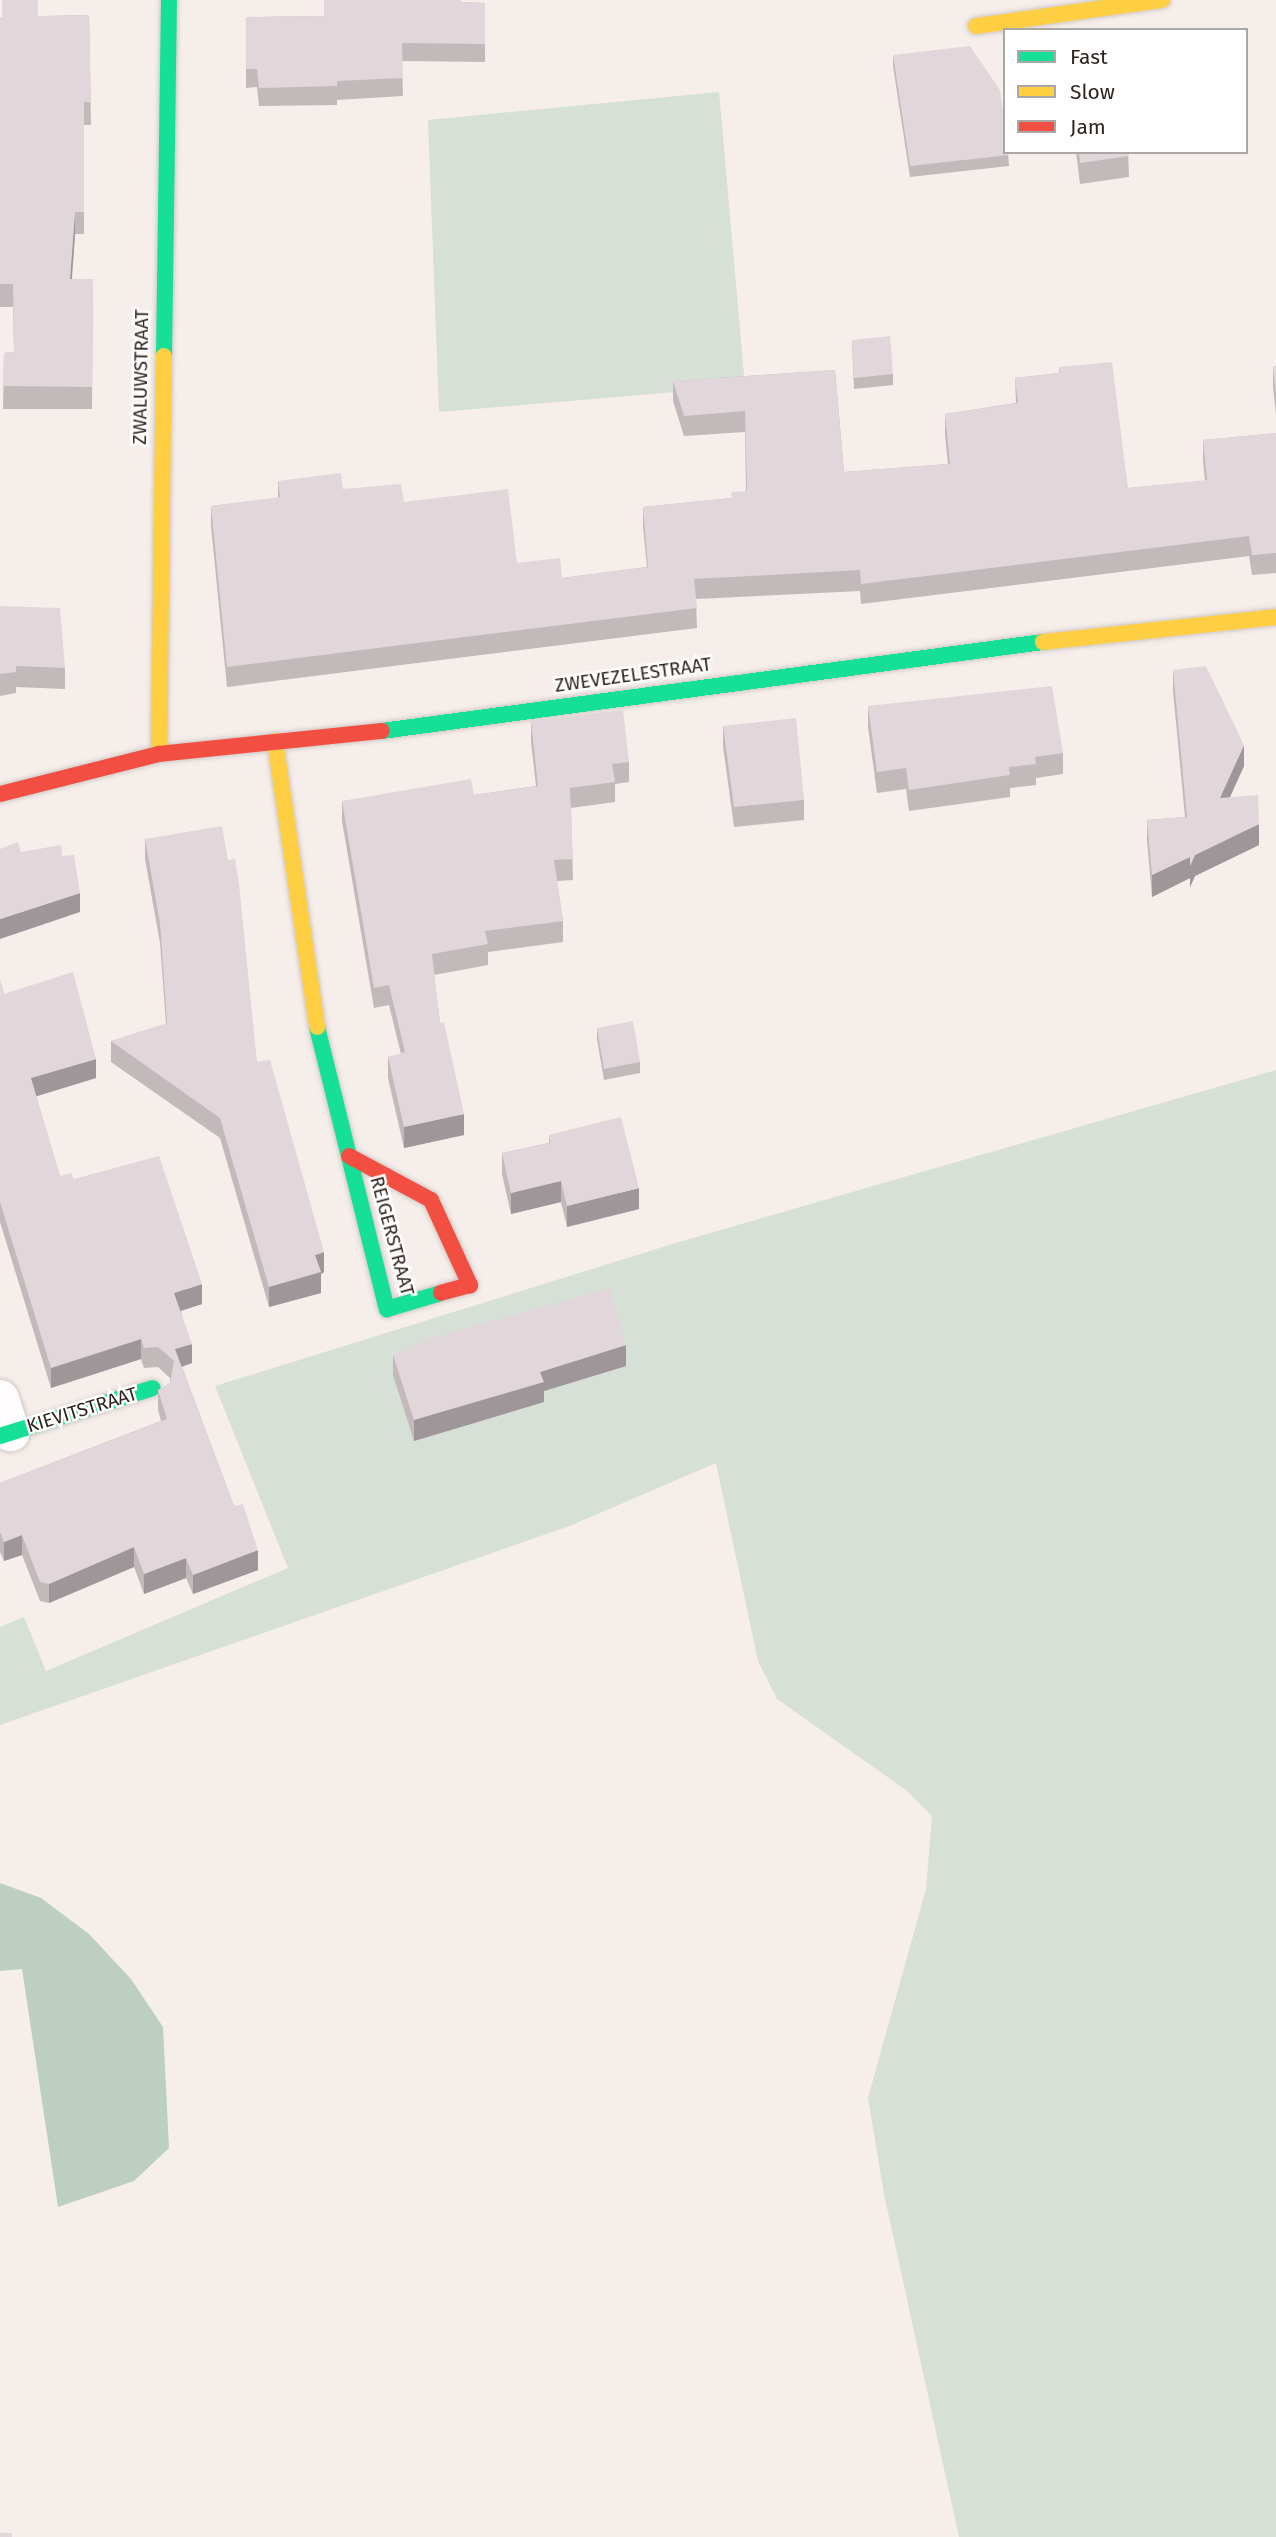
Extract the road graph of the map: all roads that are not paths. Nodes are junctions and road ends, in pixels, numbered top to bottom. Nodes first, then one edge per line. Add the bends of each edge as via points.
1 (169, 0) edge
2 (1162, 0) edge
3 (976, 26) dead end
4 (1276, 617) edge
5 (275, 741) junction
6 (159, 754) junction
7 (0, 794) edge
8 (349, 1156) junction
9 (153, 1388) dead end
10 (4, 1422) edge

1 - 6 street, ZWALUWSTRAAT
2 - 3 street
4 - 5 street, ZWEVEZELESTRAAT via 1001,647 342,736
5 - 6 street, ZWEVEZELESTRAAT
5 - 8 street, REIGERSTRAAT via 310,1000
6 - 7 street, ZWEVEZELESTRAAT
8 - 8 street, REIGERSTRAAT via 431,1200 470,1285 387,1309
9 - 10 street, KIEVITSTRAAT

